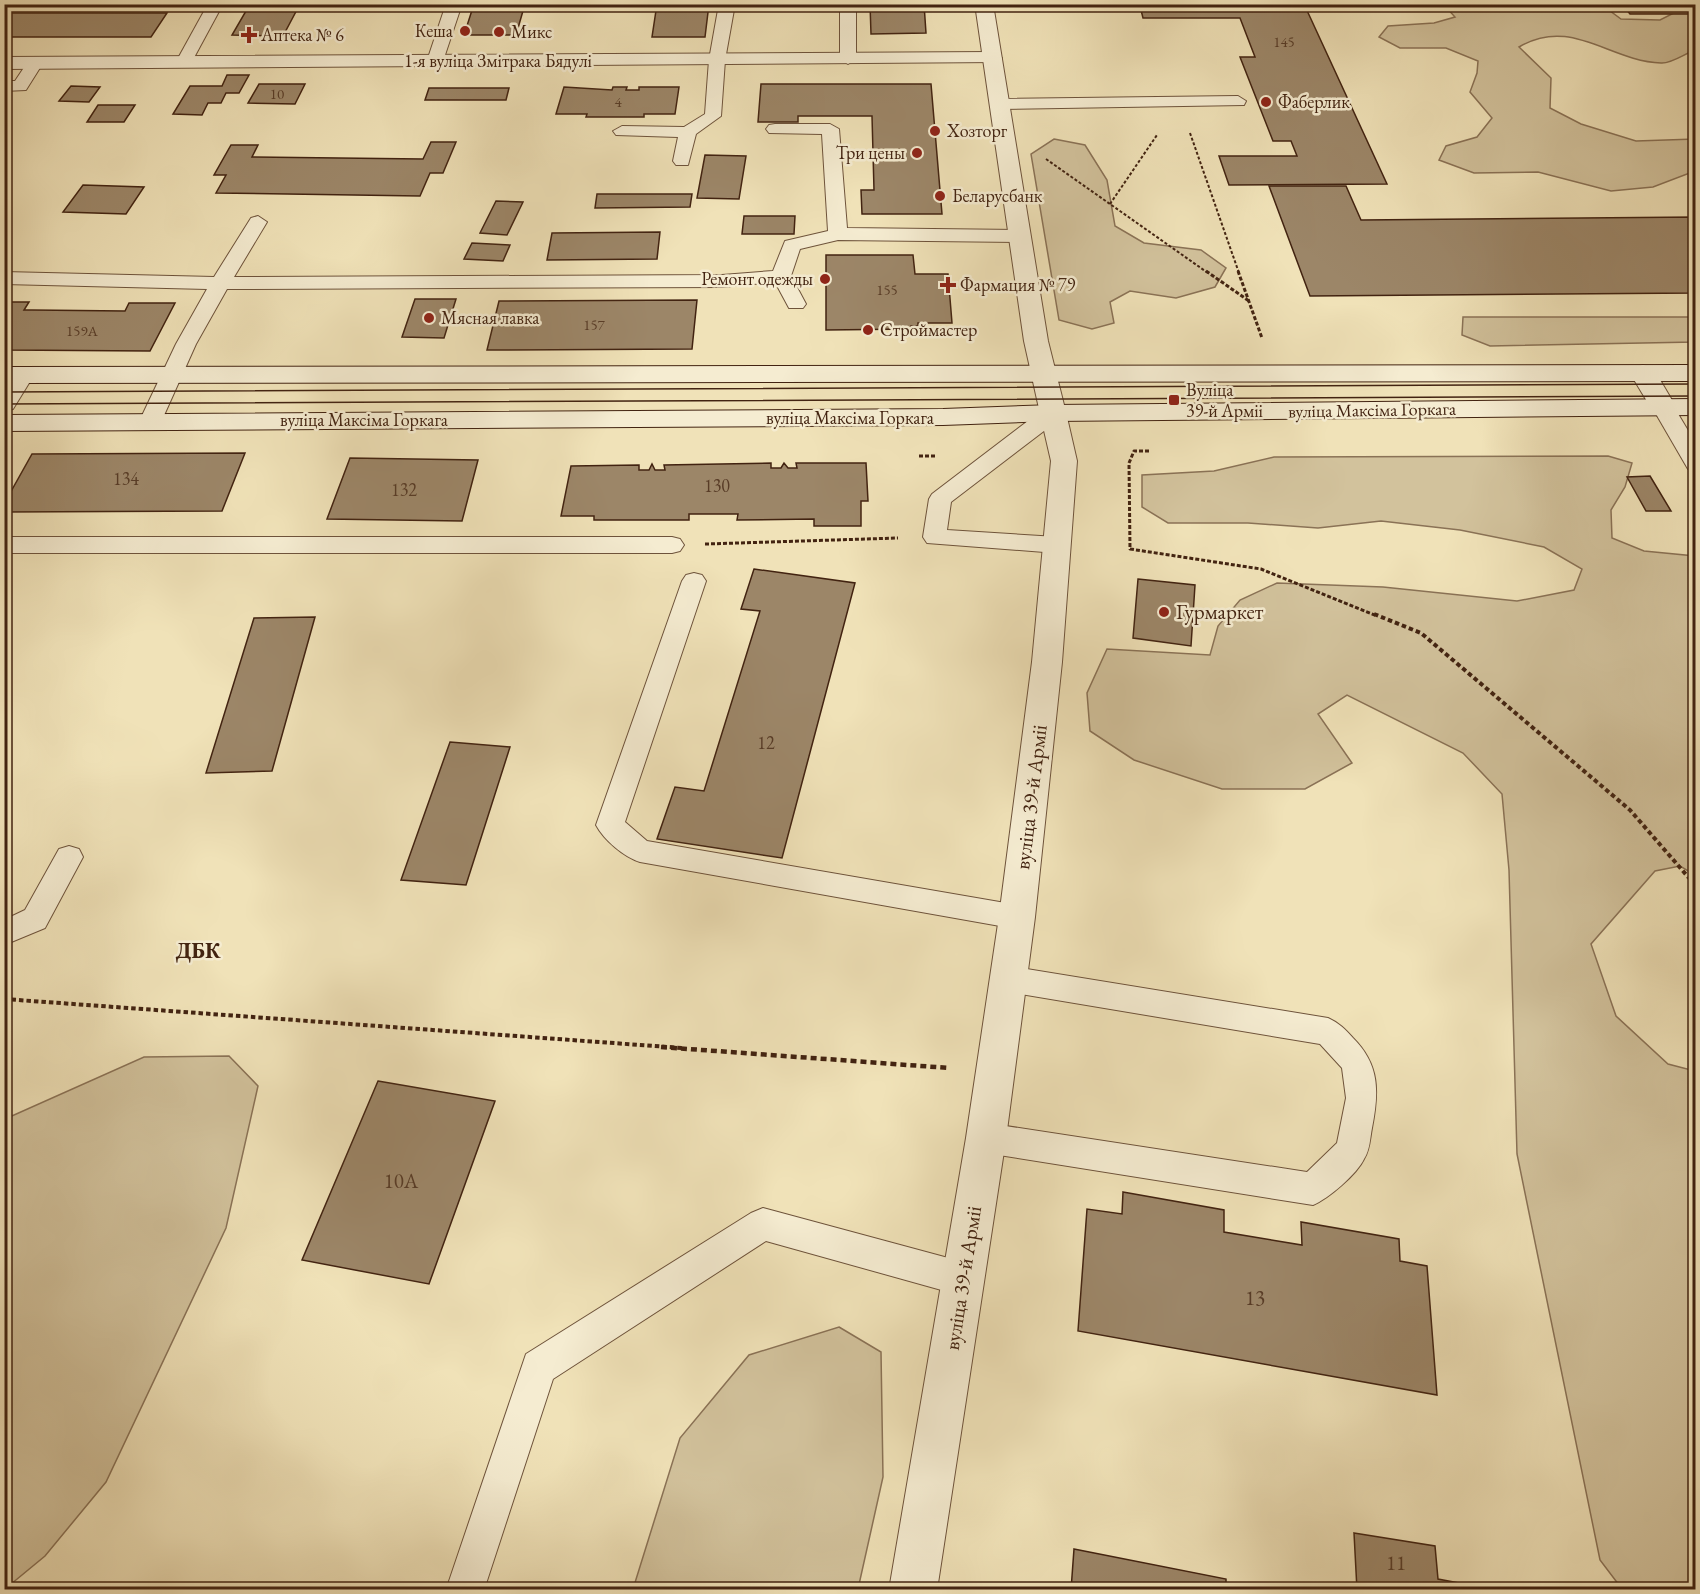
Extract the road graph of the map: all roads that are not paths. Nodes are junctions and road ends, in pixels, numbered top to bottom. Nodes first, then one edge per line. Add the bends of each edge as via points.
1 (216, 4) edge
2 (453, 4) edge
3 (727, 4) edge
4 (848, 4) edge
5 (984, 4) edge
6 (992, 58) junction
7 (848, 59) junction
8 (717, 60) junction
9 (435, 61) junction
10 (184, 62) junction
11 (4, 63) edge
12 (35, 63) junction
13 (4, 86) edge
14 (1238, 101) dead end
15 (999, 104) junction
16 (775, 129) dead end
17 (622, 131) dead end
18 (688, 132) junction
19 (682, 161) dead end
20 (258, 222) dead end
21 (838, 234) junction
22 (1020, 236) junction
23 (781, 276) junction
24 (4, 278) edge
25 (219, 283) junction
26 (796, 304) dead end
27 (1643, 373) junction
28 (1695, 373) edge
29 (13, 375) edge
30 (1044, 376) junction
31 (169, 377) junction
32 (4, 403) edge
33 (1663, 407) junction
34 (1695, 407) edge
35 (1053, 413) junction
36 (150, 422) junction
37 (4, 423) edge
38 (1695, 464) edge
39 (672, 544) road end
40 (1057, 544) junction
41 (4, 545) edge
42 (694, 581) dead end
43 (69, 857) dead end
44 (1017, 917) junction
45 (4, 933) edge
46 (1008, 979) junction
47 (986, 1138) junction
48 (963, 1279) junction
49 (465, 1590) edge
50 (913, 1590) edge

1 - 10 lane
2 - 9 lane
3 - 8 lane
4 - 7 lane
5 - 6 street, вуліца 39-й Арміі
6 - 7 street, 1-я вуліца Змітрака Бядулі
6 - 15 street, вуліца 39-й Арміі
7 - 8 street, 1-я вуліца Змітрака Бядулі
8 - 9 street, 1-я вуліца Змітрака Бядулі
8 - 18 lane via 713,116
9 - 10 street, 1-я вуліца Змітрака Бядулі
10 - 12 street, 1-я вуліца Змітрака Бядулі
11 - 12 street, 1-я вуліца Змітрака Бядулі
12 - 13 lane via 20,86
14 - 15 lane
15 - 22 street, вуліца 39-й Арміі
16 - 21 lane via 830,129
17 - 18 lane
18 - 19 lane
20 - 25 lane
21 - 22 lane
21 - 23 lane via 792,245
22 - 30 street, вуліца 39-й Арміі
23 - 25 lane via 722,282
23 - 26 lane
24 - 25 lane
25 - 31 lane
27 - 28 street, вуліца Максіма Горкага
27 - 30 street, вуліца Максіма Горкага
27 - 33 street
29 - 31 street, вуліца Максіма Горкага
29 - 32 street
30 - 31 street, вуліца Максіма Горкага
30 - 35 street, вуліца 39-й Арміі
31 - 36 lane
33 - 34 street, вуліца Максіма Горкага
33 - 35 street, вуліца Максіма Горкага
33 - 38 lane
35 - 36 street, вуліца Максіма Горкага
35 - 40 street, вуліца 39-й Арміі via 1064,461
35 - 40 lane via 940,499 935,537
36 - 37 street, вуліца Максіма Горкага
39 - 41 lane
40 - 44 street, вуліца 39-й Арміі
42 - 44 lane via 610,825 640,851
43 - 45 lane via 35,919
44 - 46 street, вуліца 39-й Арміі
46 - 47 street, вуліца 39-й Арміі
46 - 47 lane via 1328,1032 1356,1062 1362,1098 1352,1151 1313,1189
47 - 48 street, вуліца 39-й Арміі
48 - 49 lane via 763,1224 539,1367
48 - 50 street, вуліца 39-й Арміі

